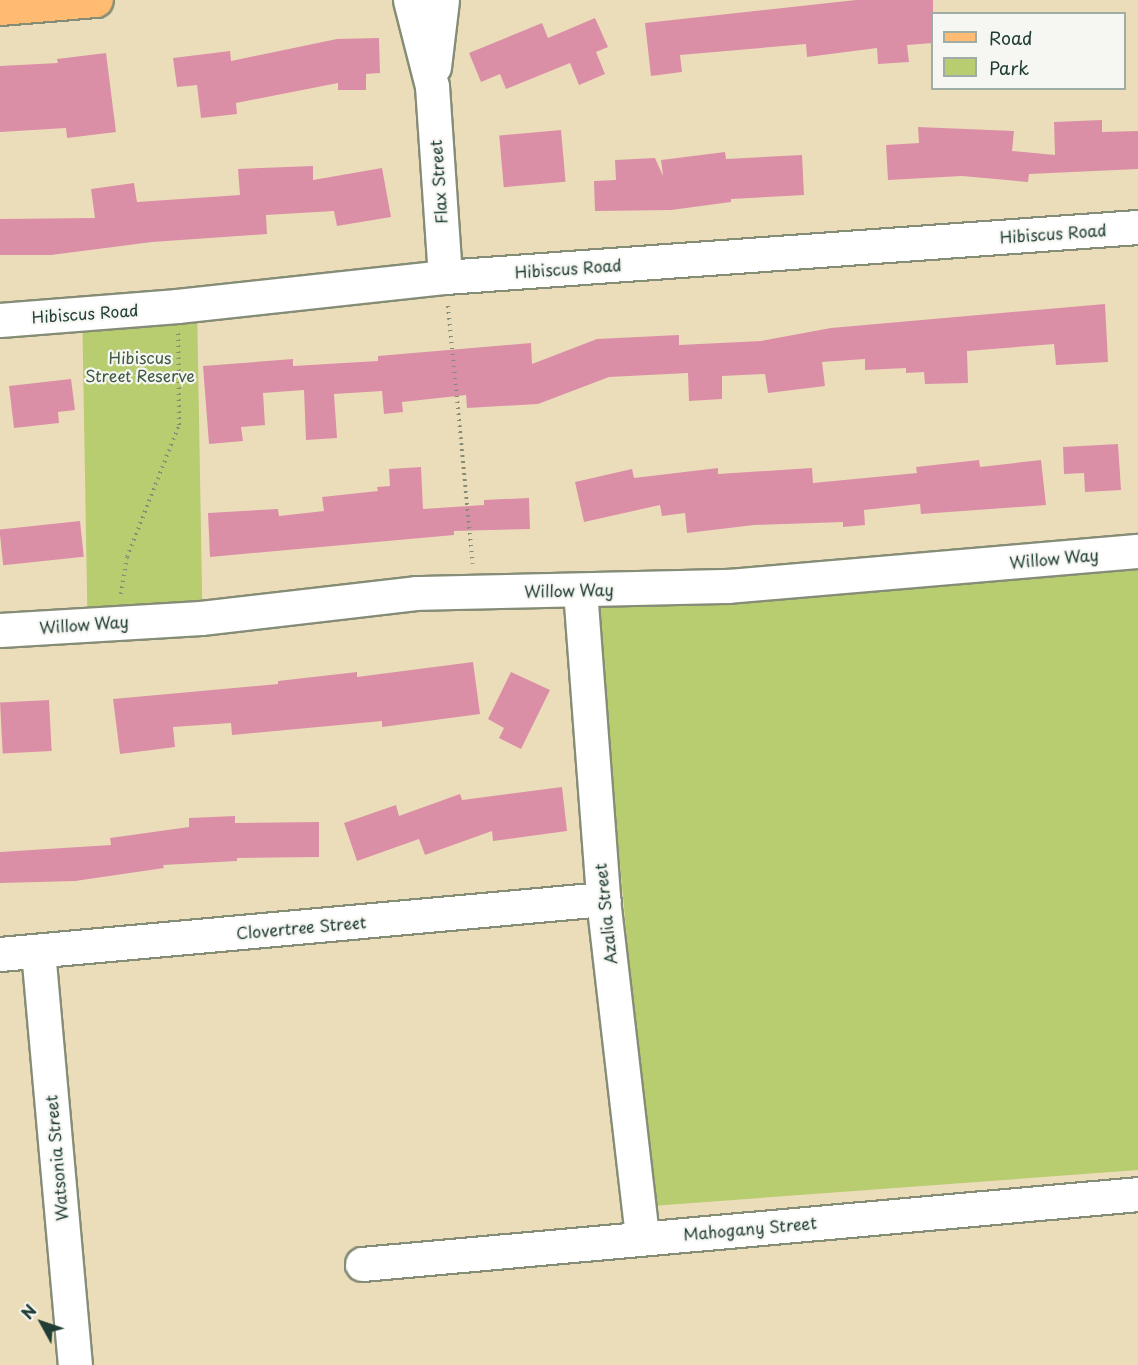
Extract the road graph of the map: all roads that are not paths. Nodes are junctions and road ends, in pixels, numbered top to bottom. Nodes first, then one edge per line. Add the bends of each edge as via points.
1 (96, 0) edge
2 (410, 0) edge
3 (442, 0) edge
4 (0, 8) edge
5 (432, 86) junction
6 (1138, 227) edge
7 (445, 277) junction
8 (0, 320) edge
9 (1138, 550) edge
10 (580, 590) junction
11 (0, 630) edge
12 (603, 899) junction
13 (38, 951) junction
14 (0, 954) edge
15 (1138, 1194) edge
16 (642, 1238) junction
17 (362, 1264) dead end
18 (75, 1365) edge

1 - 4 main road
2 - 5 street, Flax Street
3 - 5 street, Flax Street
5 - 7 street, Flax Street
6 - 7 street, Hibiscus Road
7 - 8 street, Hibiscus Road via 177,306
9 - 10 street, Willow Way via 728,586
10 - 11 street, Willow Way via 416,593 201,618
10 - 12 street, Azalia Street
12 - 13 street, Clovertree Street
12 - 16 street, Azalia Street
13 - 14 street, Clovertree Street
13 - 18 street, Watsonia Street
15 - 16 street, Mahogany Street
16 - 17 street, Mahogany Street

